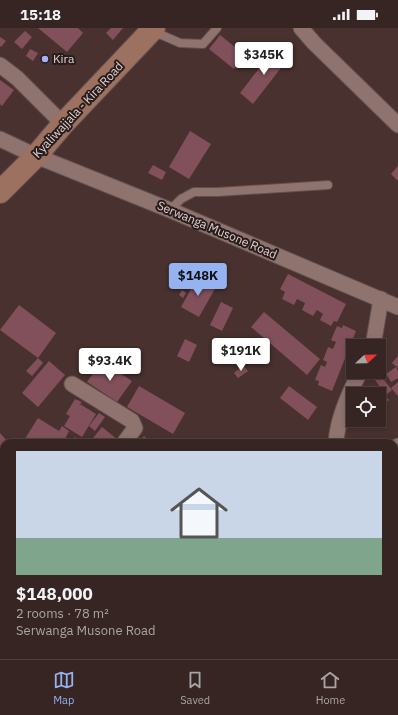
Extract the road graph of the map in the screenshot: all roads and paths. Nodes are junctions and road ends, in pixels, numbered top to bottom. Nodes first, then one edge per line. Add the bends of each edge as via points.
1 (217, 28) edge
2 (301, 28) edge
3 (153, 30) edge
4 (0, 65) edge
5 (64, 124) junction
6 (398, 125) edge
7 (0, 139) edge
8 (36, 156) junction
9 (328, 185) dead end
10 (0, 192) edge
11 (170, 210) junction
12 (381, 299) junction
13 (398, 307) edge
14 (374, 339) edge
15 (356, 379) edge
16 (72, 384) dead end
17 (127, 439) edge
18 (336, 439) edge

1 - 3 lane via 203,44 180,43
2 - 6 street
3 - 5 street, Kyaliwajjala - Kira Road
4 - 5 street
5 - 8 street, Kyaliwajjala - Kira Road
7 - 8 street, Serwanga Musone Road
8 - 10 street, Kyaliwajjala - Kira Road
8 - 11 street, Serwanga Musone Road
9 - 11 lane via 194,192 181,199
11 - 12 street, Serwanga Musone Road
12 - 13 street, Serwanga Musone Road
12 - 14 street
15 - 18 street via 336,430
16 - 17 street via 132,421 135,428

